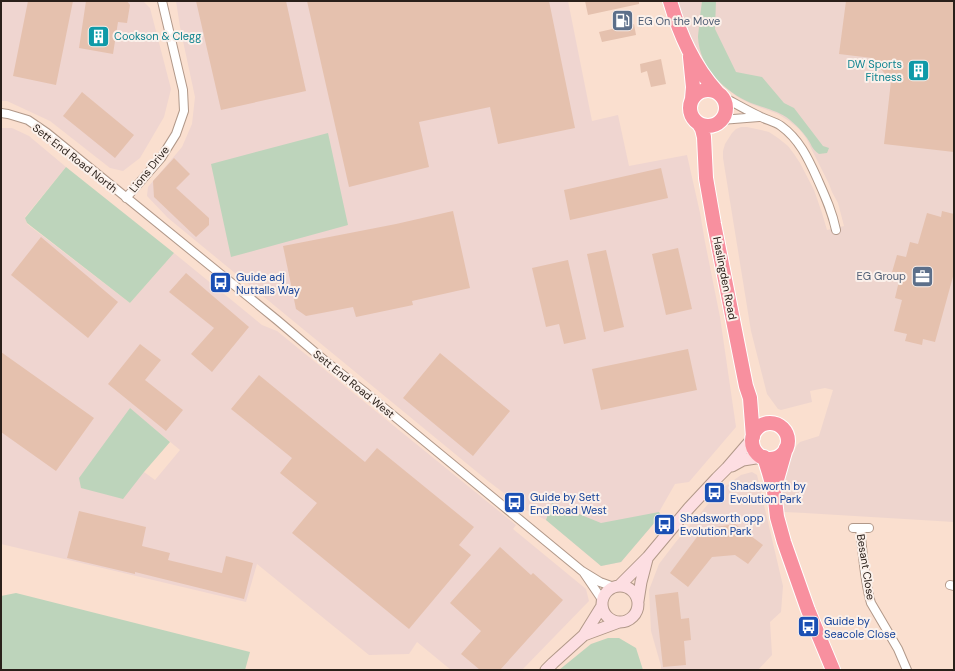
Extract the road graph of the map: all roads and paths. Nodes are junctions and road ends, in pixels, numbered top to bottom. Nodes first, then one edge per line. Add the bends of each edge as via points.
1 (162, 1) edge
2 (670, 1) edge
3 (689, 53) junction
4 (719, 94) junction
5 (692, 99) junction
6 (1, 113) edge
7 (760, 117) junction
8 (720, 121) junction
9 (699, 124) junction
10 (706, 157) junction
11 (126, 198) junction
12 (836, 230) dead end
13 (750, 398) junction
14 (772, 423) junction
15 (752, 438) junction
16 (786, 448) junction
17 (763, 457) junction
18 (728, 468) junction
19 (774, 491) junction
20 (869, 528) dead end
21 (648, 557) junction
22 (582, 571) junction
23 (616, 587) junction
24 (638, 602) junction
25 (602, 604) junction
26 (618, 622) junction
27 (584, 635) junction
28 (546, 670) edge
29 (833, 670) edge
30 (907, 670) edge

1 - 11 street, Lions Drive via 183,90 184,112 176,134 161,158
2 - 3 highway
3 - 4 highway via 704,77
3 - 5 highway
4 - 5 highway via 705,90 695,94
4 - 7 street
4 - 8 highway via 726,105 726,111
5 - 9 highway via 690,111
6 - 11 street, Sett End Road North via 28,120
7 - 8 street
7 - 12 street via 782,127 800,145 829,204
8 - 9 highway via 710,126
8 - 10 highway, Haslingden Road
9 - 10 highway, Haslingden Road via 704,137
10 - 13 highway, Haslingden Road via 706,178 714,224
11 - 22 street, Sett End Road West
13 - 14 highway, Haslingden Road via 756,408
13 - 15 highway, Haslingden Road
14 - 15 highway via 758,428
14 - 16 highway via 785,432
15 - 17 highway via 754,449
15 - 18 main road
16 - 17 highway via 783,453 773,458
16 - 19 highway
17 - 18 main road via 743,460
17 - 19 highway
18 - 21 main road via 689,508
19 - 29 highway via 777,517 784,542
20 - 30 street, Besant Close via 856,528 871,603 898,649
21 - 23 main road
21 - 24 main road
22 - 23 street, Sett End Road West via 600,582
22 - 25 street, Sett End Road West
23 - 24 main road via 624,586 630,589
23 - 25 main road via 608,591
24 - 26 main road via 634,616 625,622
25 - 26 main road via 608,617
25 - 27 main road
26 - 27 main road
27 - 28 main road

